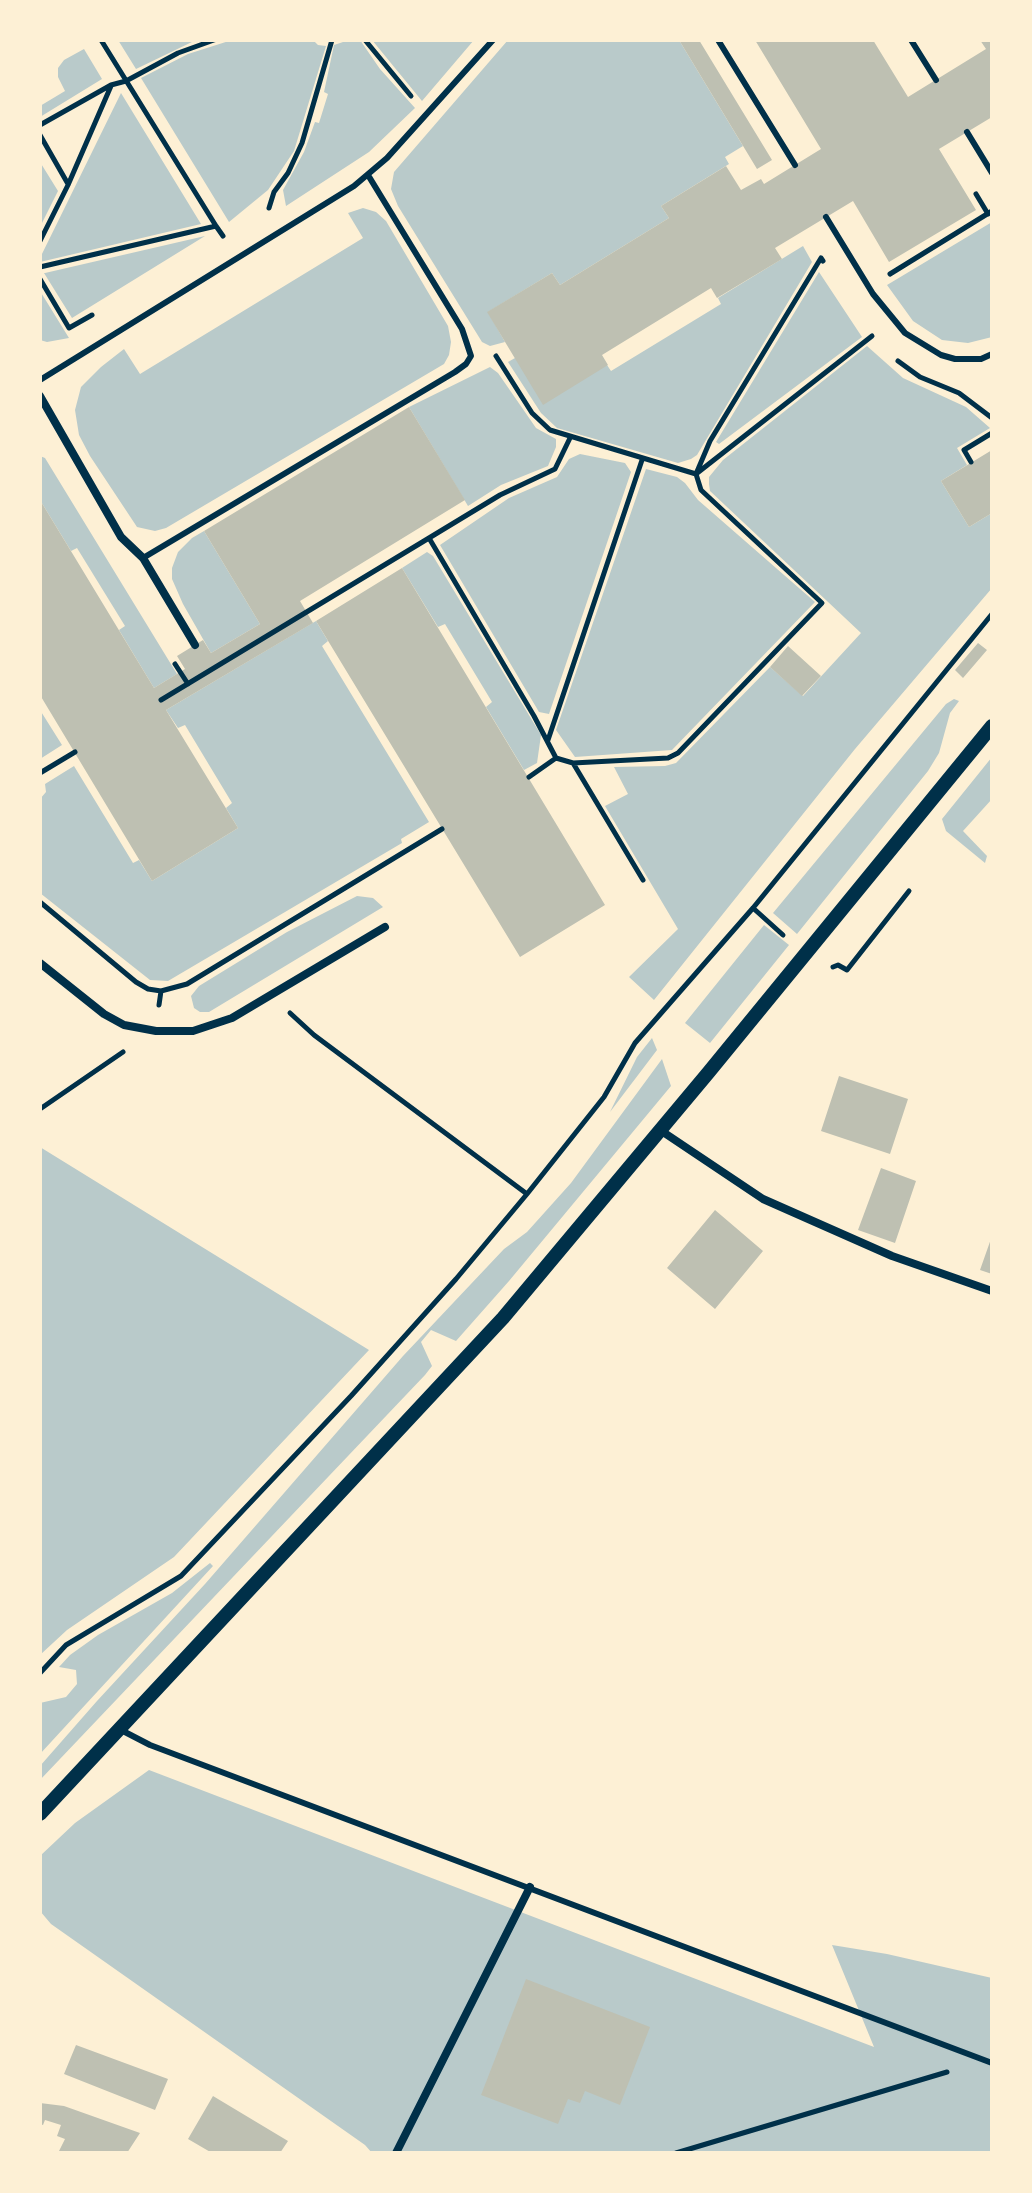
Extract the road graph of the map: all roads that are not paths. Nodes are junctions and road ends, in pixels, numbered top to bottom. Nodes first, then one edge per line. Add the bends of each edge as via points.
1 (493, 40) edge
2 (718, 40) edge
3 (911, 40) edge
4 (936, 80) dead end
5 (967, 132) dead end
6 (795, 165) dead end
7 (992, 173) edge
8 (368, 175) junction
9 (826, 217) dead end
10 (992, 354) edge
11 (40, 380) edge
12 (40, 396) edge
13 (143, 558) junction
14 (195, 645) dead end
15 (992, 726) edge
16 (385, 927) dead end
17 (40, 963) edge
18 (660, 1130) junction
19 (992, 1291) edge
20 (120, 1729) junction
21 (40, 1814) edge
22 (530, 1887) junction
23 (989, 2062) edge
24 (396, 2153) edge

1 - 8 lane
2 - 6 lane
3 - 4 lane
5 - 7 lane
8 - 11 lane
8 - 13 lane via 462,329 471,356 455,372
9 - 10 lane via 873,294 905,333 955,359
12 - 13 street via 121,537
13 - 14 street
15 - 18 street
16 - 17 street via 232,1018 193,1031 124,1025
18 - 19 street via 763,1199 892,1256
18 - 20 street via 503,1318
20 - 21 street
20 - 22 lane via 150,1745
22 - 23 lane
22 - 24 street

